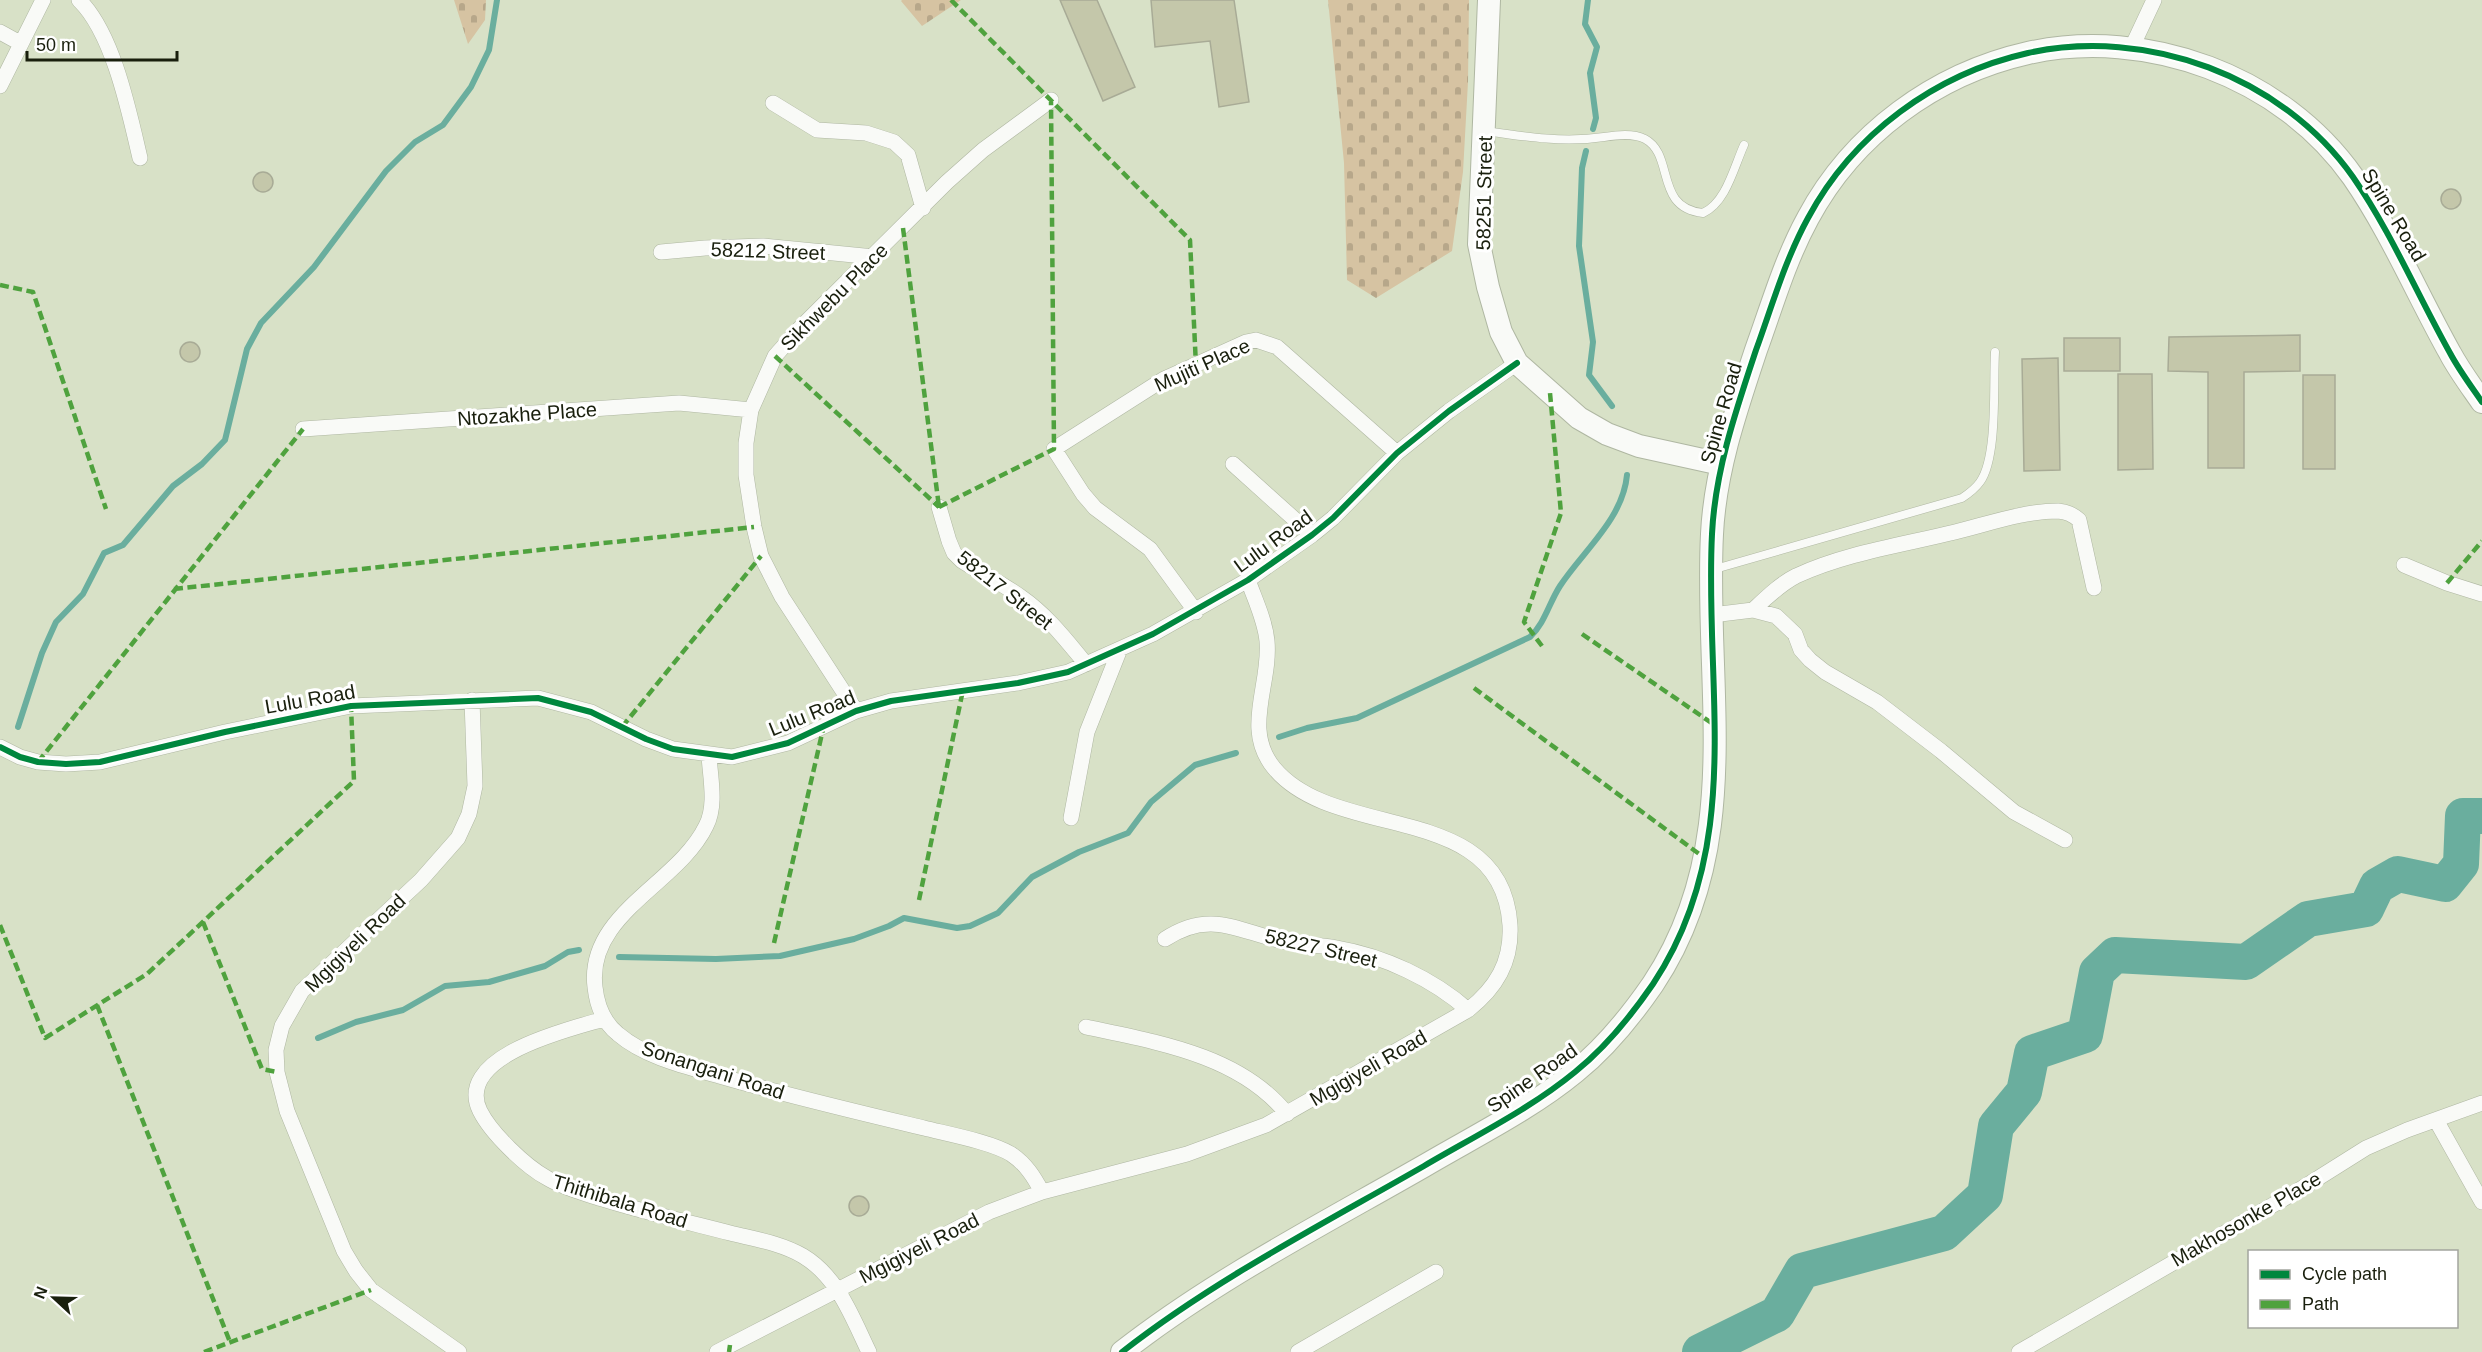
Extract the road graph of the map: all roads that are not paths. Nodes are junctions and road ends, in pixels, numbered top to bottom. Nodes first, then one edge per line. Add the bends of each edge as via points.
1 (43, 0) edge
2 (79, 0) edge
3 (1489, 0) edge
4 (2154, 0) edge
5 (0, 32) edge
6 (20, 43) junction
7 (2132, 47) junction
8 (0, 86) edge
9 (1051, 100) dead end
10 (773, 103) dead end
11 (1484, 131) junction
12 (1744, 145) dead end
13 (140, 158) dead end
14 (923, 208) junction
15 (662, 252) dead end
16 (874, 257) junction
17 (1995, 352) dead end
18 (1517, 363) junction
19 (2482, 402) edge
20 (751, 410) junction
21 (303, 429) dead end
22 (1397, 453) junction
23 (1233, 464) dead end
24 (1721, 464) junction
25 (939, 507) dead end
26 (1312, 535) junction
27 (2404, 565) dead end
28 (1711, 570) junction
29 (1248, 580) junction
30 (2094, 588) dead end
31 (2482, 594) edge
32 (1753, 610) junction
33 (1196, 612) junction
34 (1712, 615) junction
35 (1120, 648) junction
36 (1086, 664) junction
37 (472, 699) junction
38 (856, 711) junction
39 (0, 747) edge
40 (709, 754) junction
41 (1071, 819) dead end
42 (2065, 840) dead end
43 (1165, 939) dead end
44 (1468, 1010) junction
45 (604, 1020) junction
46 (1086, 1027) dead end
47 (2482, 1103) edge
48 (1287, 1114) junction
49 (2436, 1120) junction
50 (1042, 1192) junction
51 (2482, 1202) edge
52 (1436, 1272) dead end
53 (838, 1289) junction
54 (1133, 1348) edge
55 (459, 1352) edge
56 (717, 1352) edge
57 (869, 1352) edge
58 (1298, 1352) edge
59 (2019, 1352) edge

1 - 6 street
2 - 13 street via 92,12 103,36 129,111
3 - 11 street, 58251 Street
4 - 7 street
5 - 6 street
6 - 8 street
7 - 19 street, Spine Road via 2194,61 2232,77 2279,105 2334,152 2366,198 2416,284 2451,355
7 - 24 street, Spine Road via 2066,47 2025,54 1966,73 1928,92 1855,150 1809,216 1787,261
9 - 14 street, Sikhwebu Place via 983,150
10 - 14 street via 817,130 866,133 894,142 908,155
11 - 12 lane via 1552,140 1630,135 1646,139 1661,160 1671,196 1703,213 1721,197
11 - 18 street, 58251 Street via 1479,244 1501,332
14 - 16 street, Sikhwebu Place
15 - 16 street, 58212 Street via 763,246
16 - 20 street, Sikhwebu Place via 775,356
17 - 28 lane via 1991,451 1979,483 1969,493
18 - 22 street, Lulu Road
18 - 24 street, 58251 Street via 1579,418 1607,435
20 - 21 street, Ntozakhe Place via 680,403
20 - 38 street, Sikhwebu Place via 746,475 761,556 782,597
22 - 26 street, Lulu Road
22 - 33 street, Mujiti Place via 1277,347 1256,340 1164,380 1054,449 1095,508 1150,549
23 - 26 street
24 - 28 street, Spine Road
25 - 36 street, 58217 Street via 954,553 1028,603
26 - 29 street, Lulu Road
27 - 31 street
28 - 34 street, Spine Road
29 - 33 street, Lulu Road
29 - 44 street, Mgigiyeli Road via 1267,642 1257,727 1263,751 1273,767 1306,795 1460,844 1491,869 1502,888 1509,908 1507,958 1498,981
30 - 32 street via 2079,520 2057,511 1969,528 1834,562 1796,576
32 - 34 street
32 - 42 street via 1776,616 1796,634 1806,655 1825,672 1877,702 2014,812
33 - 35 street, Lulu Road
34 - 54 street, Spine Road via 1716,726 1706,859 1684,928 1655,981 1618,1030 1576,1071 1534,1102 1157,1324
35 - 36 street, Lulu Road
35 - 41 street via 1087,732
36 - 38 street, Lulu Road via 1018,683 891,701
37 - 39 street, Lulu Road via 351,706 100,762 38,762
37 - 40 street, Lulu Road via 538,698 564,704 673,749
37 - 55 street, Mgigiyeli Road via 475,786 458,838 421,880 302,991 282,1026 276,1050 287,1111 356,1271 371,1290
38 - 40 street, Lulu Road via 788,743 732,757
40 - 45 street via 712,812 706,826 677,866 634,904 600,947 594,979 596,1000
43 - 44 street, 58227 Street via 1181,929 1218,923 1287,942 1339,948 1412,974 1450,994
44 - 48 street, Mgigiyeli Road
45 - 50 street, Sonangani Road via 619,1035 649,1052 697,1069 1009,1153 1023,1163
45 - 53 street, Thithibala Road via 547,1036 498,1061 475,1093 485,1120 549,1180 646,1212 787,1248 814,1263
46 - 48 street via 1171,1046 1215,1062 1262,1090
47 - 49 street, Makhosonke Place
48 - 50 street, Mgigiyeli Road via 1187,1154
49 - 51 street
49 - 59 street, Makhosonke Place via 2366,1148
50 - 53 street, Mgigiyeli Road via 989,1212
52 - 58 street
53 - 56 street, Mgigiyeli Road
53 - 57 street, Thithibala Road

